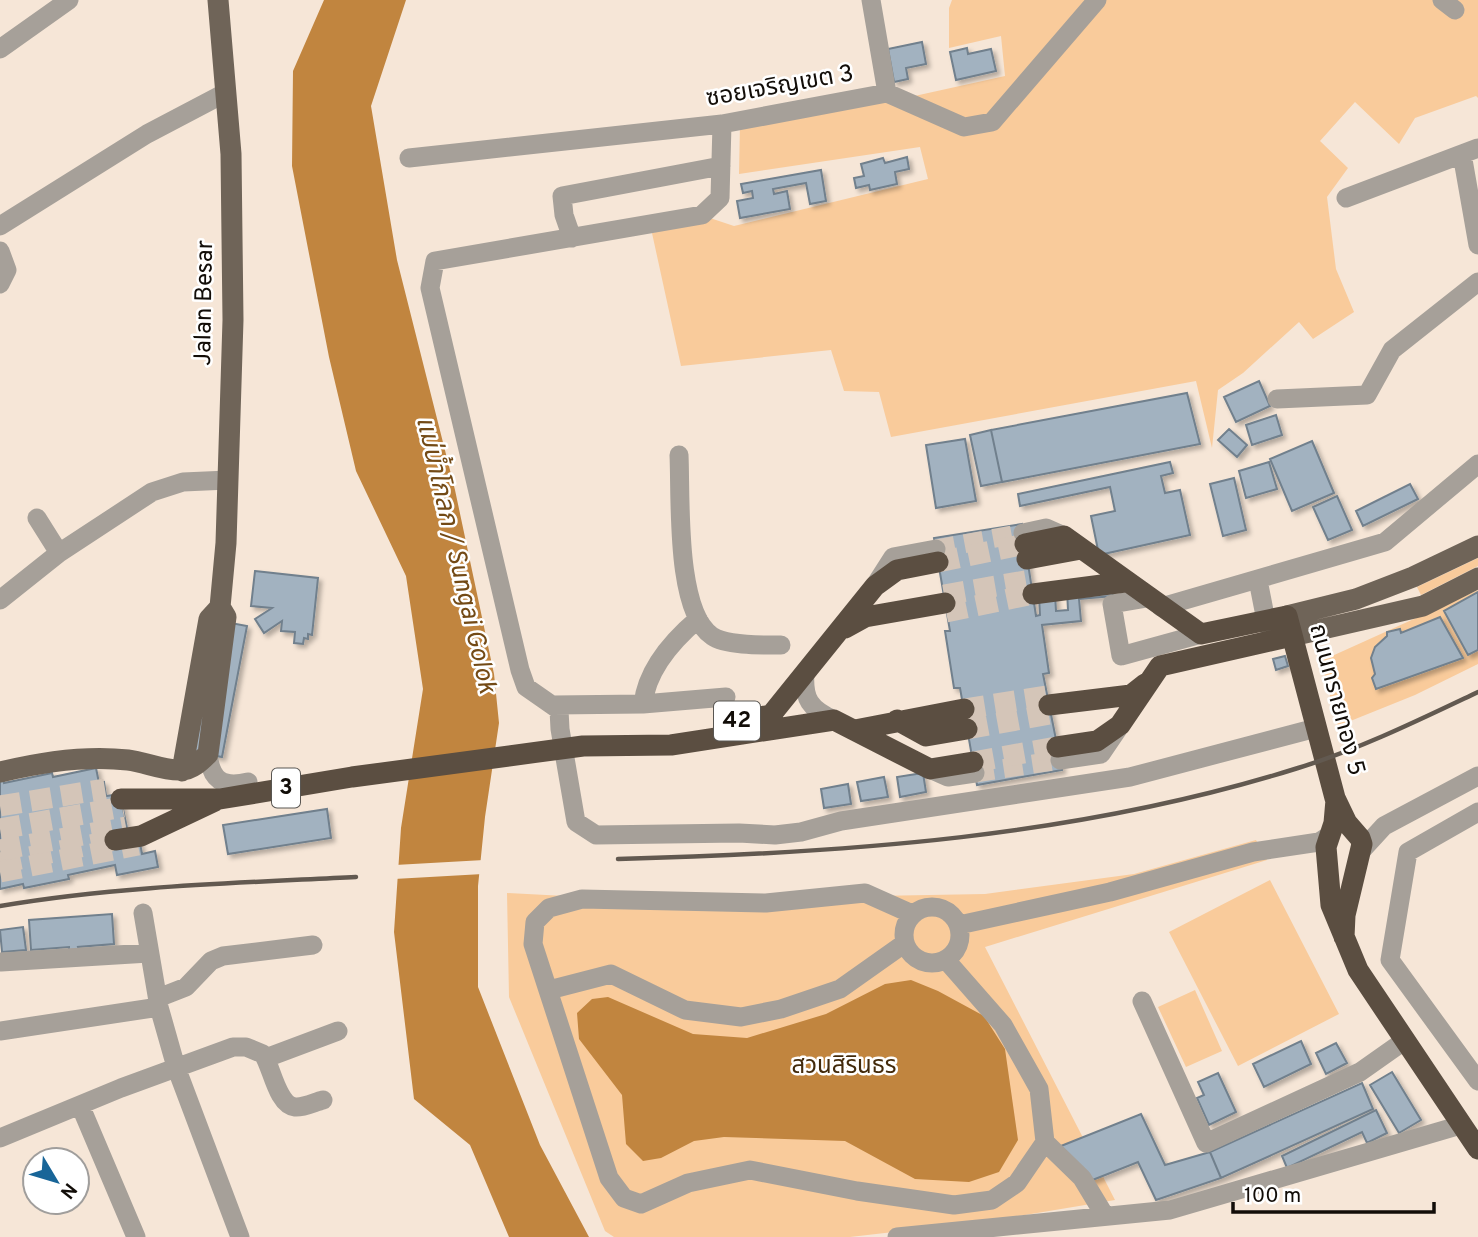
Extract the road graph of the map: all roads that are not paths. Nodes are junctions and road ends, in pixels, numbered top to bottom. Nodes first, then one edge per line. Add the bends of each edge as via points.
1 (69, 0) edge
2 (218, 0) edge
3 (871, 0) edge
4 (1097, 0) edge
5 (0, 49) edge
6 (225, 93) junction
7 (887, 93) junction
8 (722, 124) junction
9 (1470, 151) edge
10 (409, 158) dead end
11 (721, 166) junction
12 (1346, 198) dead end
13 (0, 226) edge
14 (572, 238) junction
15 (1478, 245) edge
16 (0, 251) edge
17 (1478, 282) edge
18 (0, 284) edge
19 (1277, 399) dead end
20 (679, 455) dead end
21 (1478, 464) edge
22 (228, 480) junction
23 (37, 518) dead end
24 (1478, 546) edge
25 (1081, 549) junction
26 (59, 553) junction
27 (938, 562) tunnel mouth
28 (1037, 572) junction
29 (1478, 578) edge
30 (1258, 580) junction
31 (1125, 582) junction
32 (1400, 582) junction
33 (0, 600) edge
34 (1154, 603) junction
35 (220, 607) junction
36 (1410, 609) junction
37 (698, 618) junction
38 (1278, 624) junction
39 (837, 633) junction
40 (1201, 634) junction
41 (781, 645) dead end
42 (1154, 664) junction
43 (805, 673) junction
44 (726, 697) dead end
45 (643, 704) junction
46 (554, 705) junction
47 (834, 720) junction
48 (911, 728) junction
49 (1316, 728) junction
50 (855, 730) junction
51 (969, 740) junction
52 (592, 746) junction
53 (1057, 747) tunnel mouth
54 (208, 754) junction
55 (911, 758) junction
56 (456, 764) joint
57 (182, 771) junction
58 (0, 772) edge
59 (1478, 776) edge
60 (248, 782) dead end
61 (1335, 798) junction
62 (220, 799) junction
63 (190, 812) junction
64 (1477, 814) edge
65 (1384, 826) junction
66 (1352, 830) junction
67 (141, 844) tunnel mouth
68 (1322, 844) junction
69 (1361, 853) junction
70 (143, 913) dead end
71 (912, 914) junction
72 (959, 925) junction
73 (1344, 937) junction
74 (905, 943) junction
75 (313, 945) dead end
76 (149, 953) junction
77 (946, 960) junction
78 (1, 962) edge
79 (550, 990) junction
80 (1142, 1001) dead end
81 (158, 1002) junction
82 (0, 1031) edge
83 (338, 1031) dead end
84 (1404, 1041) junction
85 (266, 1058) junction
86 (176, 1067) junction
87 (1478, 1081) edge
88 (323, 1100) dead end
89 (80, 1105) junction
90 (1461, 1125) junction
91 (0, 1138) edge
92 (1045, 1142) junction
93 (1478, 1149) edge
94 (1105, 1216) junction
95 (136, 1237) edge
96 (240, 1237) edge
97 (897, 1237) edge

1 - 5 street
2 - 6 main road, Jalan Besar
3 - 7 street
4 - 7 street, ซอยเจริญเขต 3 via 992,122 964,127
6 - 13 street via 147,134
6 - 22 main road, Jalan Besar via 231,154 233,320
7 - 8 street, ซอยเจริญเขต 3
8 - 10 street, ซอยเจริญเขต 3
8 - 11 street
9 - 12 street
9 - 15 street
11 - 14 street via 720,198 702,215
11 - 14 street via 562,196
14 - 46 street via 435,261 430,288 520,670 526,687
16 - 18 street via 7,270
17 - 19 street via 1392,350 1367,395
20 - 37 street via 682,558
21 - 30 street via 1385,542
22 - 26 street via 161,488
22 - 35 main road, Jalan Besar
23 - 26 street
24 - 32 main road
25 - 28 highway
25 - 28 highway via 1064,536
25 - 31 highway
26 - 33 street
27 - 39 highway, 42 via 875,586
28 - 31 highway
29 - 36 main road
30 - 34 street
30 - 38 street
31 - 34 highway
32 - 36 main road
32 - 38 main road
34 - 40 highway
34 - 42 street via 1112,604 1121,656
35 - 54 main road, Jalan Besar via 226,617
35 - 57 main road, Jalan Besar via 209,620
36 - 38 main road
37 - 41 street via 713,637 744,645
37 - 45 street via 672,642 657,665
38 - 40 highway
38 - 42 highway
38 - 49 highway, ถนนทรายทอง 5
39 - 39 highway, 42 via 865,617 945,603
39 - 43 highway, 42
40 - 42 street
42 - 42 highway via 1049,705 1061,712 1074,701 1131,695
42 - 53 highway via 1120,725
43 - 47 street via 804,695
43 - 52 highway, 42 via 771,715
44 - 45 street
45 - 46 street
46 - 49 street via 559,710 576,822 596,835 800,832 841,821 1130,778
47 - 50 highway
47 - 52 highway, 42 via 671,745
48 - 50 highway
48 - 51 highway
48 - 51 highway
49 - 61 highway, ถนนทรายทอง 5
50 - 55 highway
51 - 55 highway
51 - 55 highway via 930,769
52 - 56 highway, 42
54 - 57 main road
54 - 60 street via 214,776 228,784
56 - 62 highway, 3
57 - 58 main road via 107,758
59 - 65 street, ถนนทรายทอง 5
61 - 66 highway, ถนนทรายทอง 5
61 - 68 highway, ถนนทรายทอง 5 via 1336,812
62 - 63 highway, 3
62 - 63 highway, 3 via 173,798 118,813 141,836
63 - 67 highway, 3
64 - 87 street via 1408,852 1390,960
65 - 66 street, ถนนทรายทอง 5
65 - 69 street, ถนนทรายทอง 5
66 - 68 highway via 1340,829
66 - 69 highway via 1360,838
68 - 69 highway via 1334,862 1345,865
68 - 72 street via 1253,852 1110,892
68 - 73 highway, ถนนทรายทอง 5 via 1331,905
69 - 73 highway, ถนนทรายทอง 5
70 - 76 street
71 - 72 street via 939,907
71 - 74 street via 905,928
71 - 79 street via 865,893 766,903 582,899 549,908 535,922 533,944
72 - 77 street via 960,941
73 - 84 highway, ถนนทรายทอง 5 via 1358,970
74 - 77 street via 921,961
74 - 79 street via 841,989 741,1017 685,1010 611,974
75 - 81 street via 223,956 211,961 186,987
76 - 78 street
76 - 81 street
77 - 92 street via 1003,1025 1039,1089
79 - 92 street via 609,1178 624,1198 642,1204 688,1183 750,1170 954,1205 992,1200 1017,1183
80 - 84 street via 1206,1143 1360,1072
81 - 82 street
81 - 86 street
83 - 85 street
84 - 90 highway, ถนนทรายทอง 5
85 - 86 street via 252,1049 233,1047
85 - 88 street via 280,1095 290,1105
86 - 89 street
86 - 96 street
89 - 91 street
89 - 95 street
90 - 93 highway, ถนนทรายทอง 5
90 - 94 street via 1170,1210
92 - 94 street via 1083,1178
94 - 97 street

